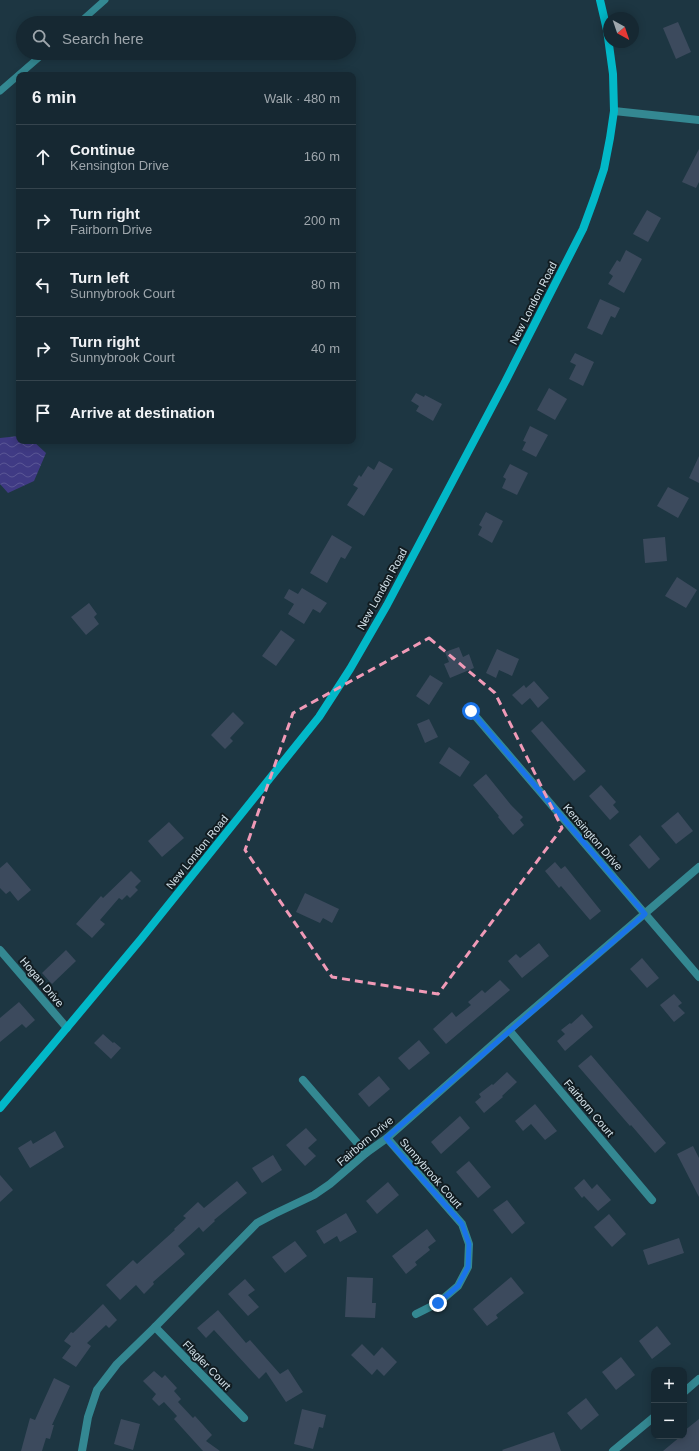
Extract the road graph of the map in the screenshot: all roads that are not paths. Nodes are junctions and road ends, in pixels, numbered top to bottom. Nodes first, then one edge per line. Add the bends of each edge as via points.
1 (106, 0) edge
2 (600, 0) edge
3 (87, 16) edge
4 (36, 60) edge
5 (22, 72) edge
6 (16, 77) edge
7 (0, 91) edge
8 (614, 111) junction
9 (699, 120) edge
10 (471, 711) dead end
11 (699, 867) edge
12 (645, 914) junction
13 (0, 950) edge
14 (699, 977) edge
15 (67, 1028) junction
16 (509, 1030) junction
17 (304, 1080) dead end
18 (0, 1108) edge
19 (386, 1138) junction
20 (366, 1153) junction
21 (652, 1200) dead end
22 (416, 1314) dead end
23 (155, 1328) junction
24 (699, 1379) edge
25 (687, 1389) edge
26 (244, 1418) dead end
27 (651, 1419) edge
28 (82, 1451) edge
29 (613, 1451) edge

1 - 3 lane
2 - 8 street, New London Road via 613,74
4 - 5 lane
6 - 7 lane
8 - 9 street
8 - 15 street, New London Road via 604,169 583,229 501,391 350,669 319,717 276,772
10 - 12 street, Kensington Drive
11 - 12 street, Fairborn Drive
12 - 14 street, Kensington Drive
12 - 16 street, Fairborn Drive
13 - 15 street, Hogan Drive
15 - 18 street, New London Road
16 - 19 street, Fairborn Drive
16 - 21 street, Fairborn Court
17 - 20 street
19 - 20 street, Fairborn Drive
19 - 22 street, Sunnybrook Court via 462,1224 469,1244 468,1267 458,1286 438,1303
20 - 23 street, Fairborn Drive via 314,1195 257,1223
23 - 26 street, Flagler Court
23 - 28 street, Fairborn Drive via 117,1364 97,1390 88,1417
24 - 25 street
27 - 29 street

